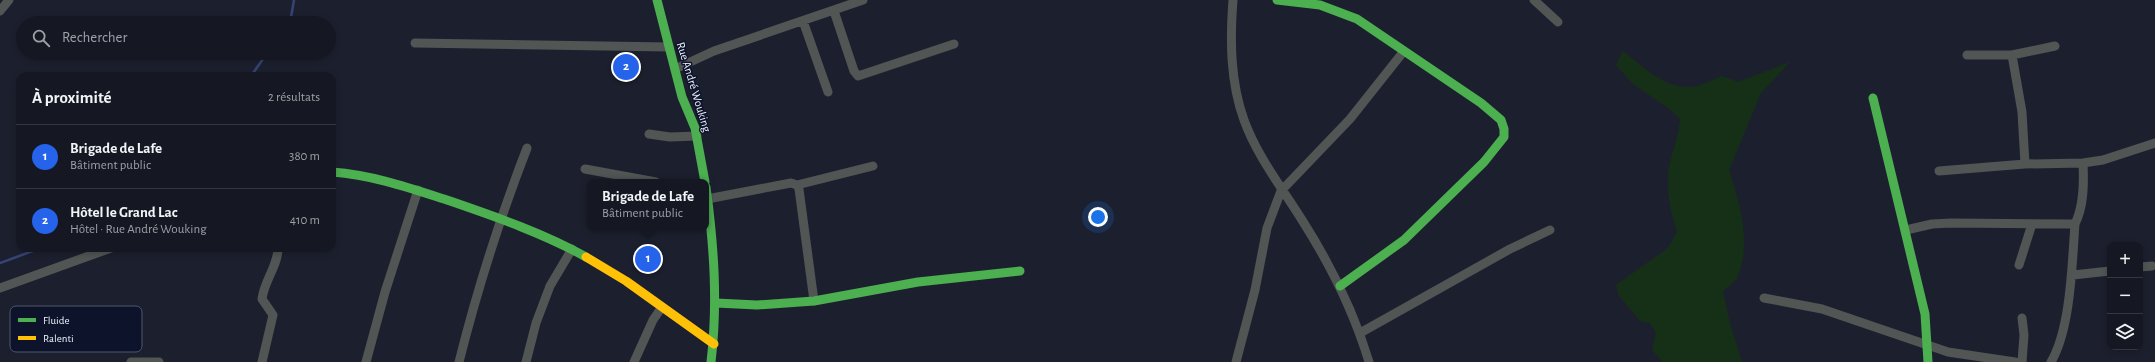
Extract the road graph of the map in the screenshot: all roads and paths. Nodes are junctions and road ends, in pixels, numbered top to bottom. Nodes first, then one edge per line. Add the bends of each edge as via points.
1 (9, 0) edge
2 (657, 0) edge
3 (863, 0) edge
4 (1233, 0) edge
5 (1277, 0) edge
6 (1534, 0) edge
7 (0, 11) edge
8 (834, 11) junction
9 (803, 21) junction
10 (1558, 22) dead end
11 (415, 43) dead end
12 (954, 44) dead end
13 (669, 46) junction
14 (2055, 46) dead end
15 (1404, 51) junction
16 (1967, 55) dead end
17 (2012, 55) junction
18 (675, 69) junction
19 (828, 92) dead end
20 (1873, 98) dead end
21 (649, 134) dead end
22 (697, 136) junction
23 (2155, 143) edge
24 (527, 148) dead end
25 (2084, 163) junction
26 (2025, 164) junction
27 (873, 166) dead end
28 (585, 169) dead end
29 (1939, 171) dead end
30 (336, 173) edge
31 (640, 179) edge
32 (704, 179) edge
33 (796, 185) junction
34 (418, 190) junction
35 (1281, 191) junction
36 (709, 199) edge
37 (709, 212) edge
38 (500, 219) junction
39 (2032, 224) junction
40 (2075, 224) junction
41 (1550, 230) dead end
42 (1906, 230) junction
43 (572, 249) junction
44 (99, 252) edge
45 (277, 252) edge
46 (2019, 265) dead end
47 (2152, 266) dead end
48 (2143, 267) edge
49 (1020, 271) dead end
50 (2107, 271) edge
51 (2073, 275) junction
52 (1340, 286) junction
53 (0, 288) edge
54 (1764, 298) dead end
55 (814, 301) junction
56 (716, 303) junction
57 (662, 307) junction
58 (2022, 318) dead end
59 (1360, 333) junction
60 (714, 344) junction
61 (1928, 347) junction
62 (131, 362) edge
63 (159, 362) edge
64 (262, 362) edge
65 (366, 362) edge
66 (459, 362) edge
67 (526, 362) edge
68 (634, 362) edge
69 (711, 362) edge
70 (1236, 362) edge
71 (1370, 362) edge
72 (1928, 362) edge
73 (2015, 362) edge
74 (2022, 362) edge
75 (2051, 362) edge

1 - 7 street
2 - 13 street, Rue André Wouking
3 - 8 street
4 - 35 street via 1231,42 1237,92 1244,121
5 - 15 street via 1320,5 1357,19
6 - 10 street
8 - 9 street
8 - 12 street via 854,71 858,76
9 - 18 street via 714,51
9 - 19 street
11 - 13 street
13 - 18 street, Rue André Wouking
14 - 17 street
15 - 35 street via 1350,119
15 - 52 street via 1481,102 1501,120 1504,137 1484,162 1404,240
16 - 17 street
17 - 26 street via 2022,112
18 - 22 street, Rue André Wouking via 682,97
20 - 42 street
21 - 22 street via 670,137
22 - 32 street, Rue André Wouking
23 - 25 street via 2117,156
24 - 38 street
25 - 26 street
25 - 40 street via 2084,184
26 - 29 street
27 - 33 street
28 - 31 street
30 - 34 street via 389,180
33 - 36 street via 791,183
33 - 55 street via 799,190
34 - 38 street
34 - 65 street via 385,292
35 - 52 street via 1302,220
35 - 70 street via 1267,228 1255,290
37 - 56 street
38 - 43 street via 514,222
38 - 66 street
39 - 40 street
39 - 42 street via 1951,223
39 - 46 street
40 - 51 street
41 - 59 street via 1510,249
42 - 61 street via 1925,314
43 - 57 street
43 - 67 street via 550,286 536,323
44 - 53 street
45 - 64 street via 272,273 262,293 262,299 273,315
47 - 48 street
49 - 55 street via 918,282
50 - 51 street
51 - 75 street via 2061,336
52 - 59 street
54 - 61 street via 1822,309
55 - 56 street via 757,305
56 - 60 street
57 - 60 street
57 - 68 street via 653,320
58 - 74 street
59 - 71 street
60 - 69 street
61 - 72 street
61 - 73 street
62 - 63 street

